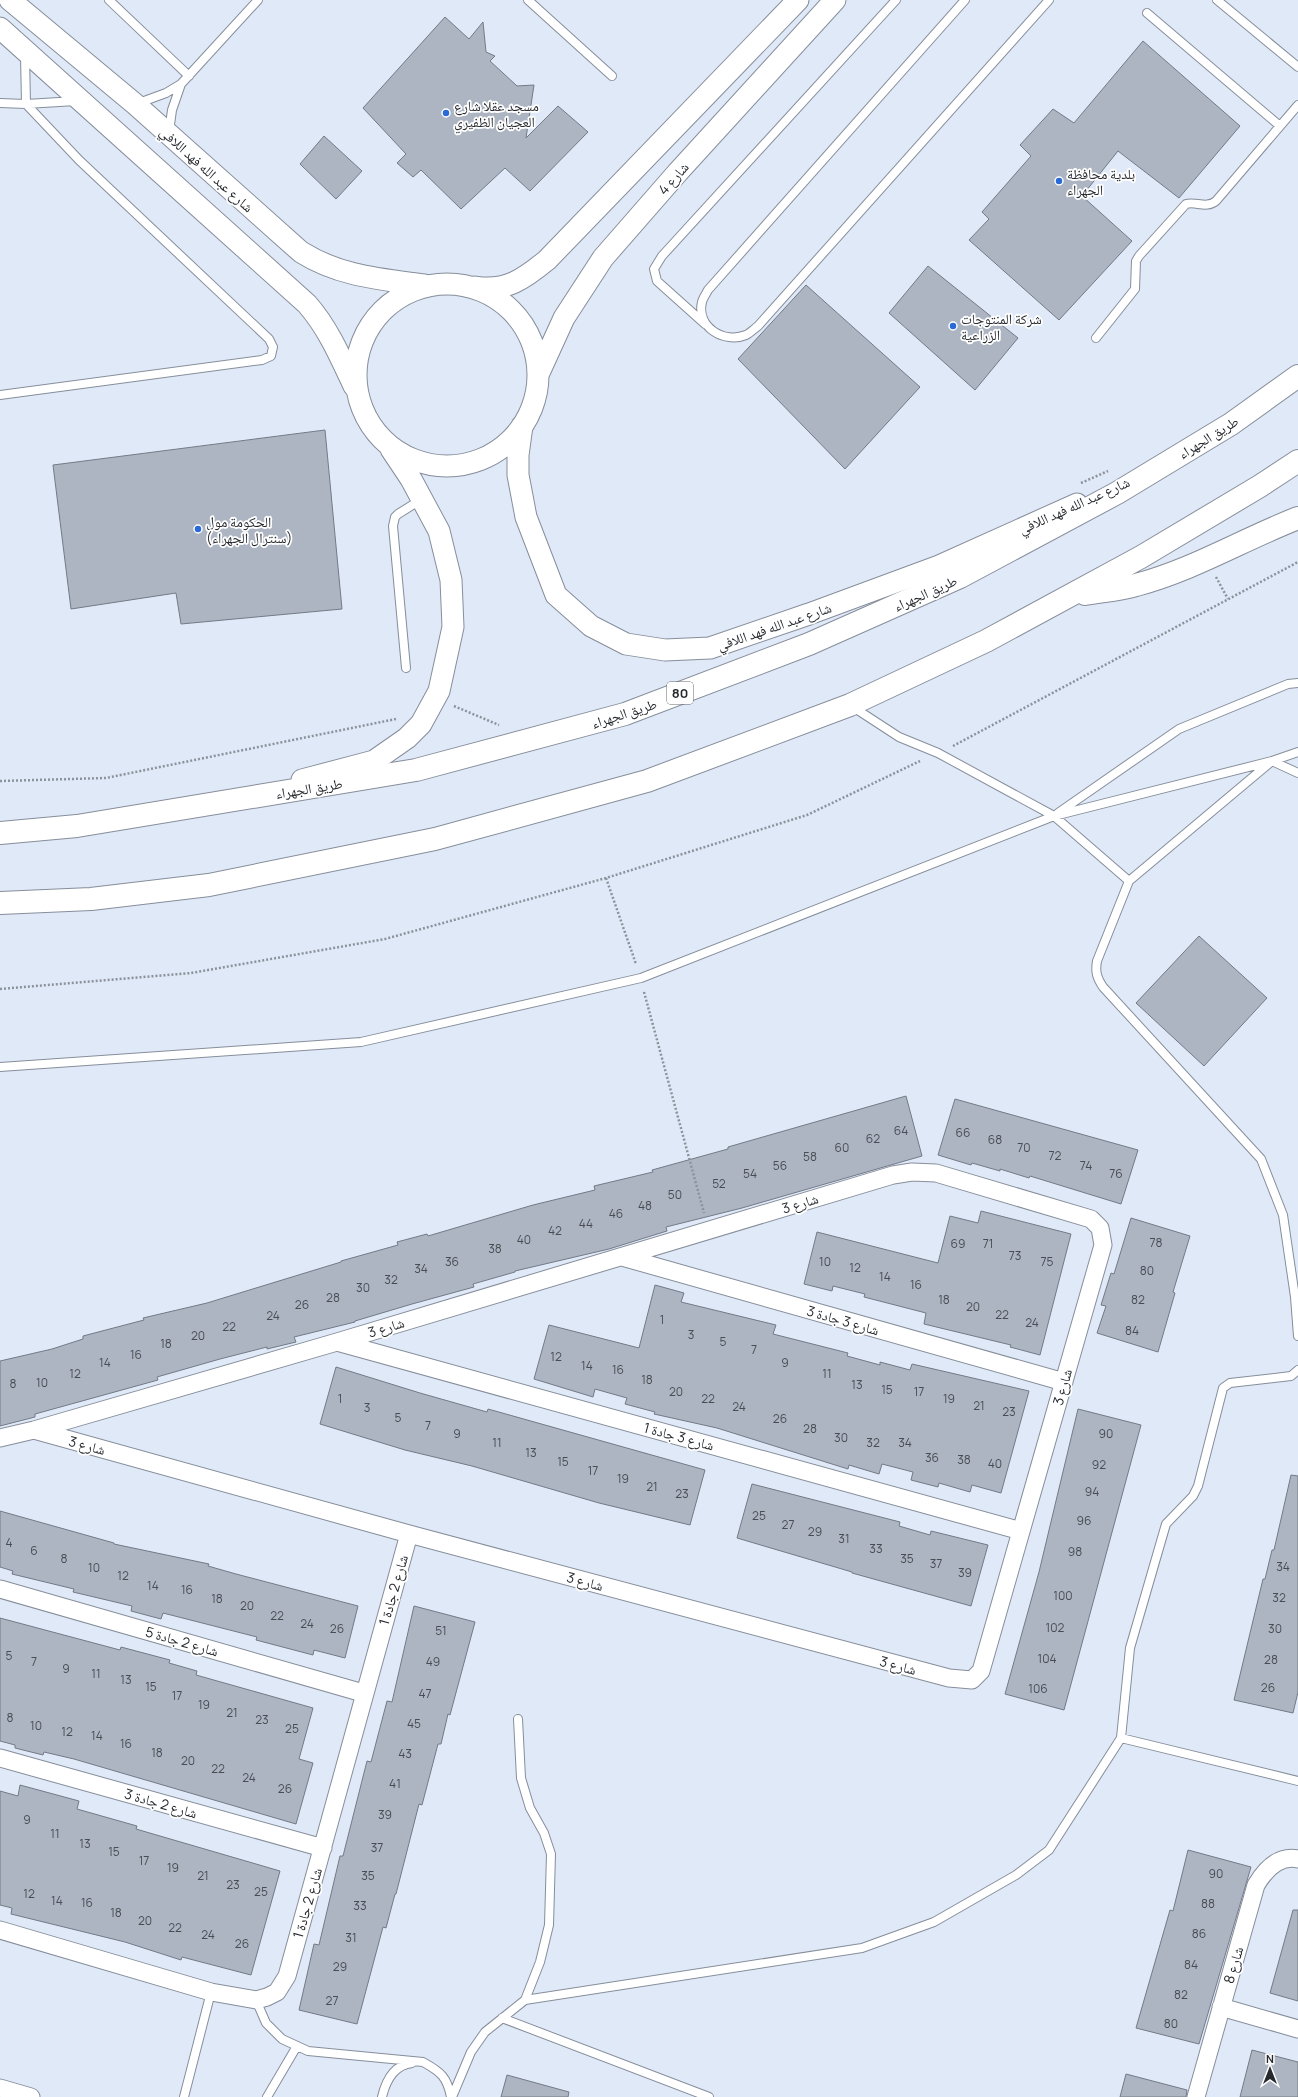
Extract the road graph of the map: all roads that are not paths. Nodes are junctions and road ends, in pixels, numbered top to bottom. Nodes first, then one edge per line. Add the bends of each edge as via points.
1 (10, 0) edge
2 (109, 0) edge
3 (258, 0) edge
4 (528, 0) edge
5 (798, 0) edge
6 (835, 0) edge
7 (896, 0) edge
8 (965, 0) edge
9 (1049, 0) edge
10 (1217, 0) edge
11 (1147, 13) dead end
12 (0, 28) edge
13 (25, 50) junction
14 (1298, 67) edge
15 (189, 76) junction
16 (612, 76) dead end
17 (181, 84) junction
18 (81, 101) junction
19 (0, 103) edge
20 (26, 104) junction
21 (135, 104) junction
22 (1298, 105) edge
23 (1280, 126) junction
24 (169, 135) junction
25 (429, 285) junction
26 (464, 285) junction
27 (705, 324) junction
28 (1096, 338) dead end
29 (538, 375) junction
30 (1298, 376) edge
31 (357, 392) junction
32 (0, 395) edge
33 (522, 426) junction
34 (390, 446) junction
35 (1298, 460) edge
36 (1156, 469) junction
37 (422, 498) junction
38 (1298, 518) edge
39 (1068, 597) junction
40 (406, 668) dead end
41 (1298, 683) edge
42 (850, 705) junction
43 (1298, 752) edge
44 (1272, 761) junction
45 (1298, 772) edge
46 (206, 804) junction
47 (1054, 816) junction
48 (0, 832) edge
49 (1129, 882) junction
50 (0, 903) edge
51 (0, 1067) edge
52 (622, 1257) junction
53 (1298, 1336) edge
54 (337, 1342) junction
55 (1298, 1370) edge
56 (1064, 1382) junction
57 (34, 1430) junction
58 (0, 1438) edge
59 (1021, 1530) junction
60 (409, 1534) junction
61 (0, 1589) edge
62 (363, 1693) junction
63 (518, 1719) dead end
64 (1121, 1738) junction
65 (0, 1758) edge
66 (1298, 1781) edge
67 (322, 1848) junction
68 (1298, 1859) edge
69 (0, 1930) edge
70 (211, 1992) junction
71 (256, 2000) junction
72 (525, 2000) junction
73 (1221, 2007) junction
74 (502, 2018) junction
75 (1298, 2029) edge
76 (296, 2046) junction
77 (423, 2062) junction
78 (0, 2088) edge
79 (30, 2097) edge
80 (184, 2097) edge
81 (267, 2097) edge
82 (382, 2097) edge
83 (451, 2097) edge
84 (709, 2097) edge
85 (1196, 2097) edge

1 - 21 street, شارع عبد الله فهد اللافي
2 - 15 lane
3 - 15 lane
4 - 16 lane
5 - 26 street via 547,260 524,279 512,284 480,288
6 - 29 street, شارع 4 via 603,258 564,318
7 - 27 lane via 654,269 657,281
8 - 27 lane via 708,290 702,302
9 - 27 lane via 758,326 734,338 718,336
10 - 14 lane
11 - 23 lane
12 - 13 street
13 - 18 street
13 - 20 lane
15 - 17 lane
17 - 21 lane via 162,95
17 - 24 lane via 172,110
18 - 20 lane
18 - 31 street via 307,304 334,342
19 - 20 lane
20 - 32 lane via 79,160 269,339 273,347 270,356 262,360
21 - 24 street, شارع عبد الله فهد اللافي
22 - 23 lane
23 - 28 lane via 1216,201 1208,206 1186,204 1139,256 1136,261 1135,289
24 - 25 street, شارع عبد الله فهد اللافي via 301,252 317,262 358,277
25 - 26 street
25 - 31 street via 402,295 379,312 363,336 356,364
26 - 29 street via 493,296 518,317 533,344
29 - 33 street via 534,402
30 - 36 highway, طريق الجهراء / 80 via 1231,424
31 - 34 street via 363,412 374,431
33 - 34 street via 502,448 475,462 446,466 416,461
33 - 36 street, شارع عبد الله فهد اللافي via 518,475 526,517 556,595 591,626 626,644 665,650 710,648 874,590 939,566
34 - 37 street
35 - 39 highway via 1260,486 1141,557
36 - 46 highway, طريق الجهراء / 80 via 1117,493 960,578 809,644 625,714 416,770
37 - 40 lane via 398,514 393,526
37 - 46 street via 439,531 451,580 453,627 439,691 421,724 408,738 374,761
38 - 39 highway via 1206,559 1136,585
39 - 42 highway via 986,641
41 - 47 lane via 1288,684 1179,729
42 - 47 lane via 899,736 938,753
42 - 50 highway via 647,781 435,839 209,885 91,899
43 - 44 lane
44 - 45 lane
44 - 47 lane
44 - 49 lane
46 - 48 highway, طريق الجهراء / 80 via 77,826
47 - 49 lane
47 - 51 lane via 641,978 361,1042
49 - 53 lane via 1097,961 1098,980 1261,1159 1282,1215 1295,1297
52 - 54 street, شارع 3
52 - 56 street, شارع 3 جادة 3
52 - 56 street, شارع 3 via 893,1175 912,1172 936,1173 1091,1219 1100,1228 1103,1245
54 - 57 street, شارع 3
54 - 59 street, شارع 3 جادة 1
55 - 64 lane via 1291,1376 1230,1383 1223,1388 1198,1486 1193,1496 1166,1524 1130,1648
56 - 59 street, شارع 3
57 - 58 street
57 - 60 street, شارع 3
59 - 60 street, شارع 3 via 981,1671 972,1680 941,1676
60 - 62 street, شارع 2 جادة 1
61 - 62 street, شارع 2 جادة 5
62 - 67 street, شارع 2 جادة 1
63 - 72 lane via 522,1778 530,1808 544,1833 551,1854 549,1925 540,1962
64 - 66 lane
64 - 72 lane via 1049,1850 1016,1875 934,1922 862,1948
65 - 67 street, شارع 2 جادة 3
67 - 71 street, شارع 2 جادة 1 via 286,1976 277,1992
68 - 73 street, شارع 8 via 1284,1859 1274,1865 1264,1872 1256,1885
69 - 70 street
70 - 71 street
70 - 80 lane
71 - 76 lane via 266,2023 282,2039
72 - 74 lane
73 - 75 street
73 - 85 street, شارع 8
74 - 83 lane via 485,2032 471,2052
74 - 84 lane
76 - 77 lane via 308,2051
76 - 81 lane
77 - 82 lane via 407,2064 394,2071
77 - 83 lane via 439,2071 448,2084
78 - 79 street

